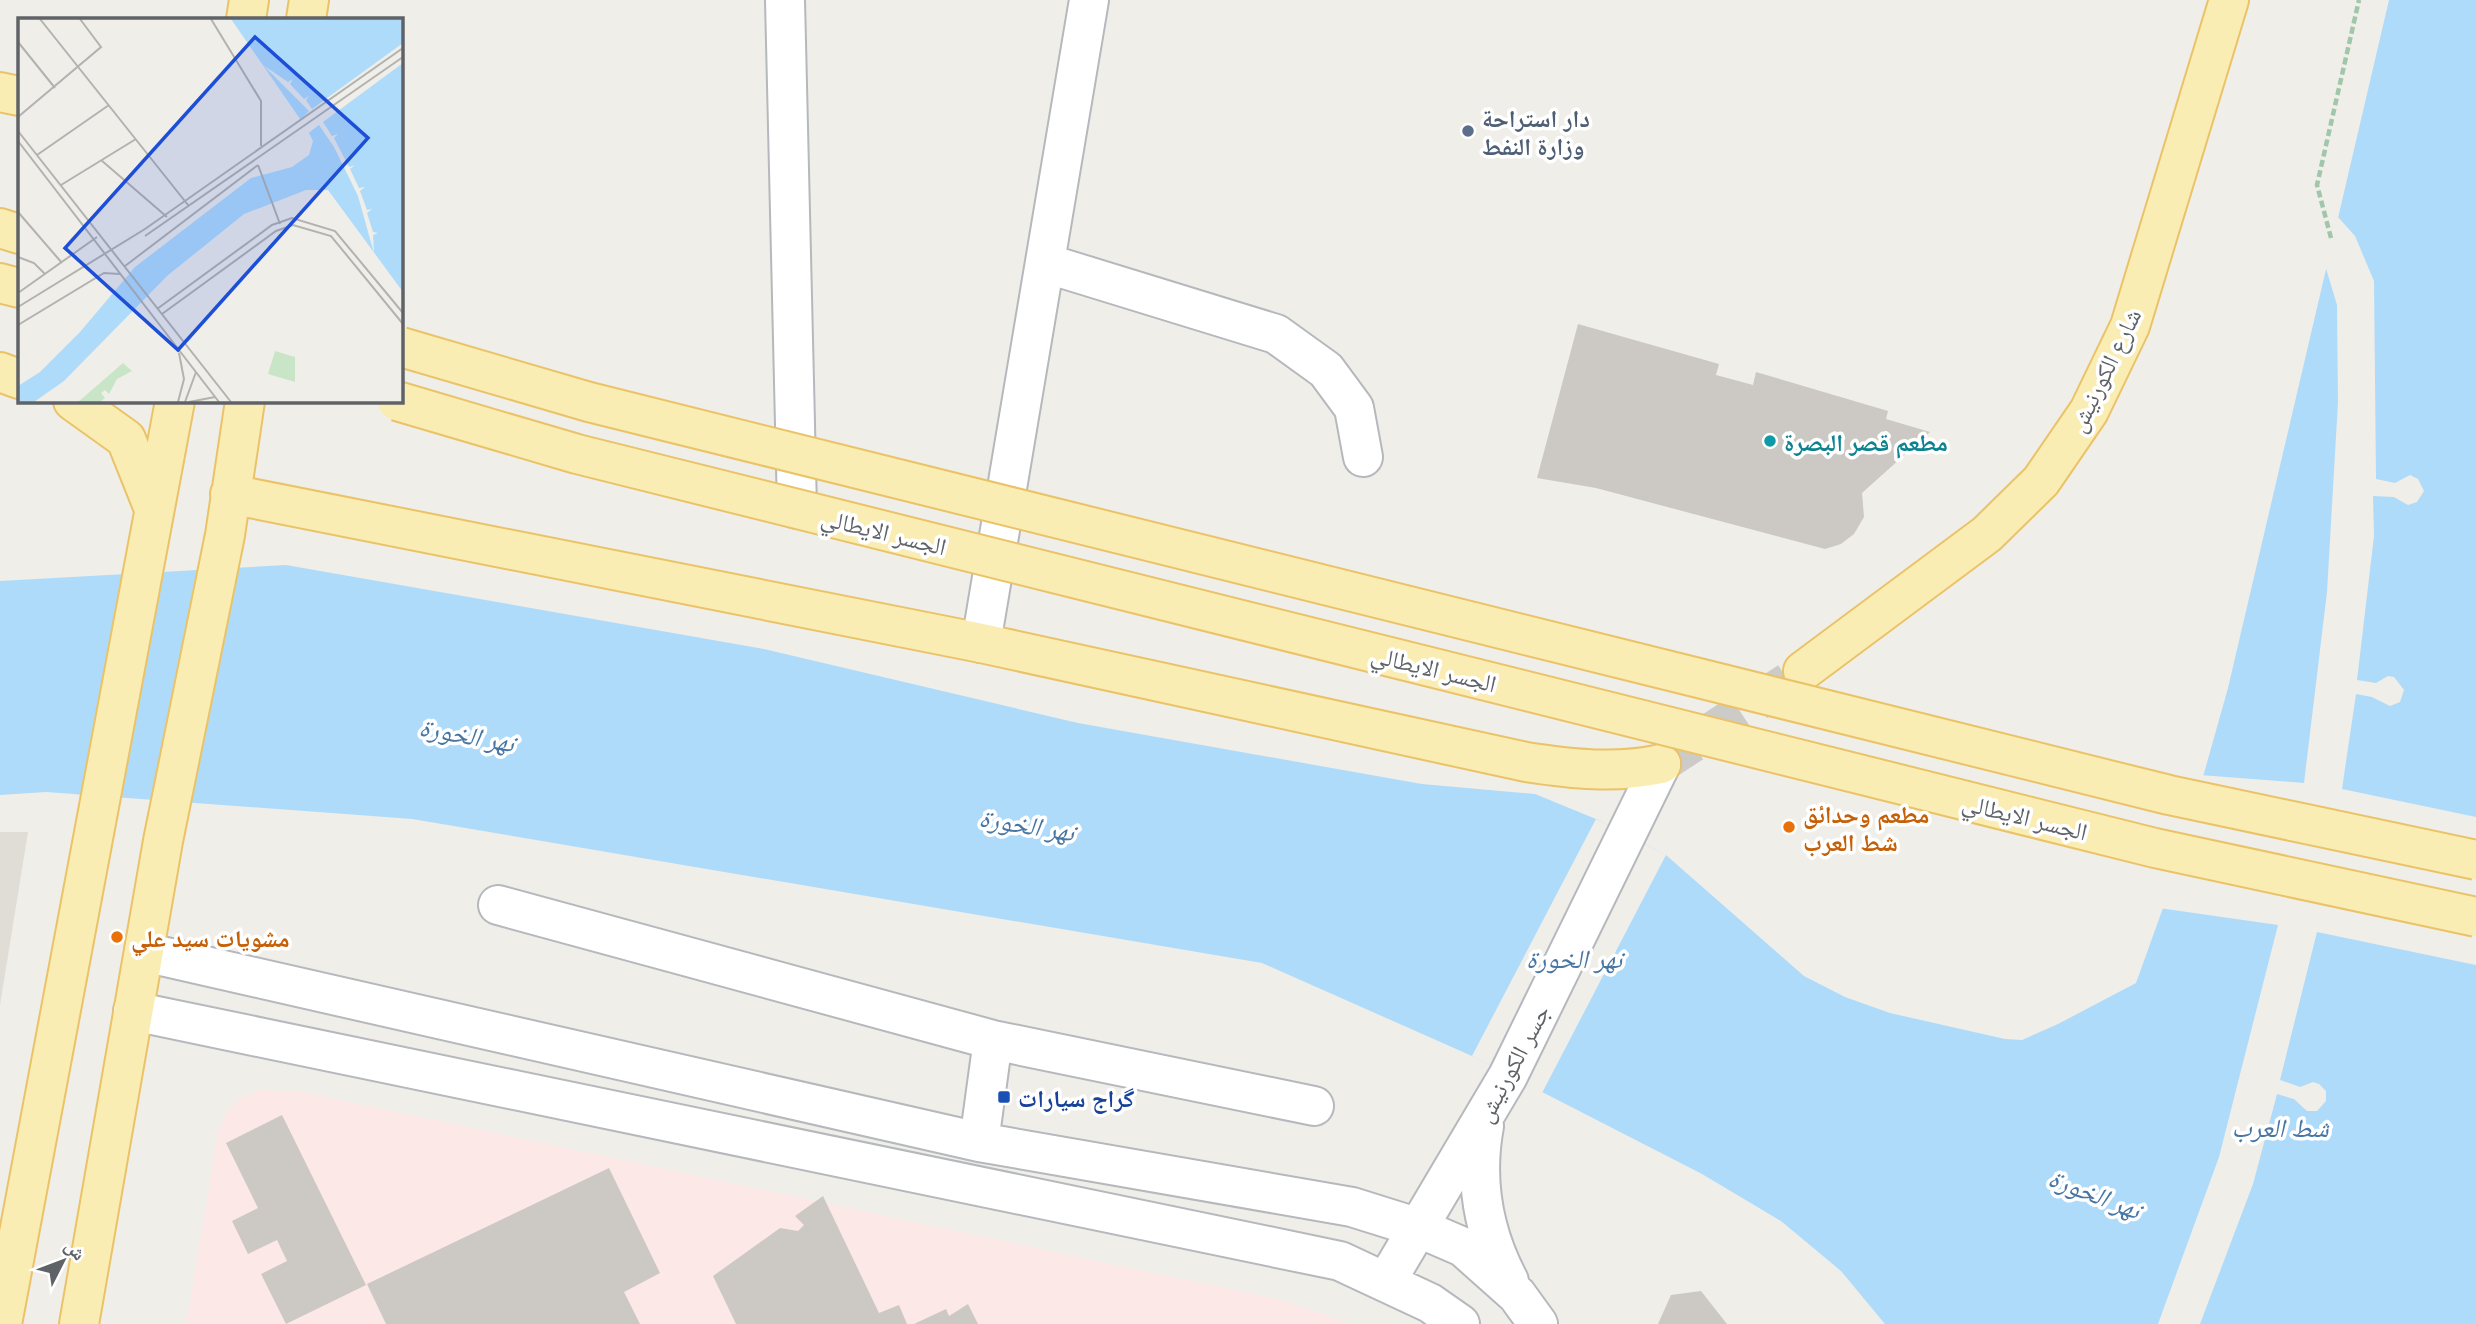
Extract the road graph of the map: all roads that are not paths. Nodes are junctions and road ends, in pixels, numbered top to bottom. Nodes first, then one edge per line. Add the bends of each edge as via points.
1 (249, 0) edge
2 (309, 0) edge
3 (785, 0) edge
4 (1089, 0) edge
5 (2229, 0) edge
6 (246, 18) edge
7 (306, 18) edge
8 (0, 92) edge
9 (18, 96) edge
10 (0, 228) edge
11 (18, 234) edge
12 (1045, 263) junction
13 (0, 282) edge
14 (18, 288) edge
15 (402, 346) edge
16 (0, 372) edge
17 (18, 379) edge
18 (74, 402) edge
19 (175, 402) edge
20 (245, 402) edge
21 (400, 402) edge
22 (1363, 457) dead end
23 (230, 494) junction
24 (797, 509) junction
25 (151, 521) junction
26 (981, 643) junction
27 (1803, 671) tunnel mouth
28 (1661, 764) joint
29 (2476, 860) edge
30 (498, 905) dead end
31 (2476, 917) edge
32 (144, 952) junction
33 (133, 1011) junction
34 (993, 1040) junction
35 (1314, 1106) dead end
36 (1487, 1112) junction
37 (979, 1142) junction
38 (1419, 1228) junction
39 (1387, 1280) junction
40 (1527, 1309) edge
41 (2, 1323) edge
42 (79, 1324) edge
43 (1460, 1324) edge

1 - 6 main road
2 - 7 main road
3 - 24 street
4 - 12 street
5 - 27 main road, شارع الكورنيش via 2130,326 2089,411 2041,481 1987,534
8 - 9 main road
10 - 11 main road
12 - 22 street via 1276,334 1326,370 1354,408
12 - 26 street
13 - 14 main road
15 - 29 main road, bridge via 603,406 2128,785
16 - 17 main road
18 - 25 main road via 126,439
19 - 25 main road
20 - 23 main road
21 - 24 main road, الجسر الايطالي, bridge via 577,454
23 - 26 main road
23 - 32 main road
24 - 31 main road, الجسر الايطالي, bridge via 2155,848
25 - 41 main road
26 - 28 main road via 1526,762 1586,771 1631,771
28 - 36 street, جسر الكورنيش
30 - 34 street
32 - 33 main road
32 - 37 street
33 - 39 street via 1339,1261
33 - 42 main road
34 - 35 street
34 - 37 street
36 - 38 street, جسر الكورنيش
36 - 40 street via 1479,1155 1482,1208 1494,1253
37 - 38 street via 1352,1206
38 - 39 street, جسر الكورنيش
38 - 40 street via 1463,1247
39 - 43 street

